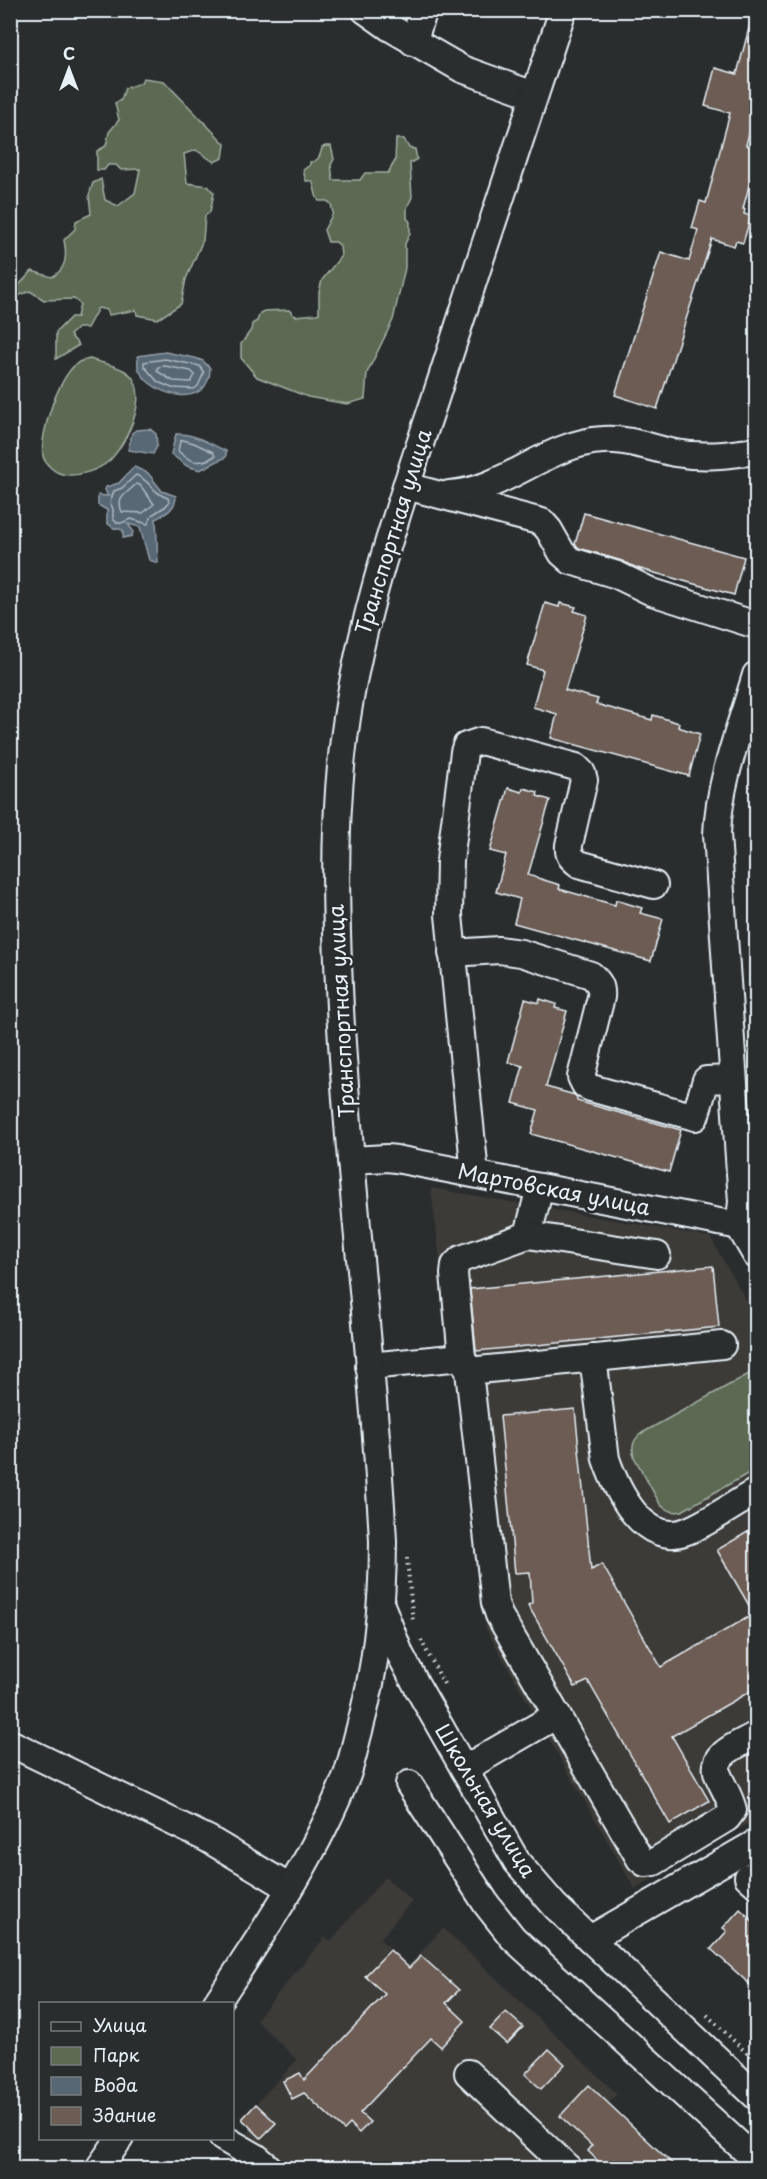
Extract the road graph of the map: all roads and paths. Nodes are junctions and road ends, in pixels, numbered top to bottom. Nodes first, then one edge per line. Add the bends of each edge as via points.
1 (365, 10) edge
2 (423, 10) edge
3 (563, 10) edge
4 (413, 42) junction
5 (534, 95) junction
6 (756, 451) edge
7 (406, 486) junction
8 (440, 495) junction
9 (756, 625) edge
10 (756, 675) edge
11 (654, 885) dead end
12 (452, 953) junction
13 (741, 1091) edge
14 (351, 1160) junction
15 (475, 1174) junction
16 (540, 1187) junction
17 (748, 1227) edge
18 (528, 1235) junction
19 (657, 1255) dead end
20 (756, 1255) edge
21 (722, 1345) dead end
22 (593, 1358) junction
23 (466, 1364) junction
24 (369, 1365) junction
25 (756, 1491) edge
26 (381, 1604) junction
27 (417, 1686) junction
28 (367, 1703) junction
29 (557, 1715) junction
30 (756, 1735) edge
31 (10, 1743) edge
32 (464, 1769) junction
33 (409, 1784) dead end
34 (756, 1843) edge
35 (290, 1887) junction
36 (590, 1939) junction
37 (218, 2002) edge
38 (468, 2073) dead end
39 (756, 2096) edge
40 (119, 2140) edge
41 (225, 2140) edge
42 (751, 2162) edge
43 (99, 2169) edge
44 (269, 2169) edge
45 (568, 2169) edge

1 - 4 street
2 - 4 street
3 - 5 street, Транспортная улица
4 - 5 street via 462,69
5 - 7 street, Транспортная улица
6 - 8 street via 705,457 633,442 573,444 484,488
7 - 8 street
7 - 14 street, Транспортная улица via 361,644 342,755 336,874 343,1074
8 - 9 street via 542,522 562,554 571,561
10 - 13 street via 718,811 717,834
11 - 12 street via 579,864 568,854 584,780 576,767 473,742 464,753 450,861
12 - 13 street via 521,952 591,975 602,989 581,1077 591,1088 695,1117 706,1080
12 - 15 street
13 - 17 street via 742,1202
14 - 15 street, Мартовская улица via 387,1158
14 - 24 street, Транспортная улица
15 - 16 street, Мартовская улица
16 - 17 street, Мартовская улица
16 - 18 street
17 - 20 street
18 - 19 street
18 - 23 street via 461,1259 455,1265
21 - 22 street
22 - 23 street
22 - 25 street via 606,1459 611,1474 643,1523 657,1532 687,1531
23 - 24 street
23 - 29 street via 495,1603
24 - 26 street, Транспортная улица via 381,1499
26 - 27 street, Школьная улица
26 - 28 street, Транспортная улица
27 - 28 street via 405,1680 388,1681
27 - 32 street, Школьная улица
28 - 35 street, Транспортная улица via 338,1796
29 - 30 street via 645,1863 654,1862 728,1818 733,1810 716,1765 720,1756
29 - 32 street
31 - 35 street via 208,1839
32 - 36 street, Школьная улица via 517,1862
33 - 42 street via 487,1905 513,1938
34 - 36 street
35 - 37 street, Транспортная улица via 257,1955
36 - 39 street, Школьная улица
38 - 45 street
40 - 43 street
41 - 44 street

